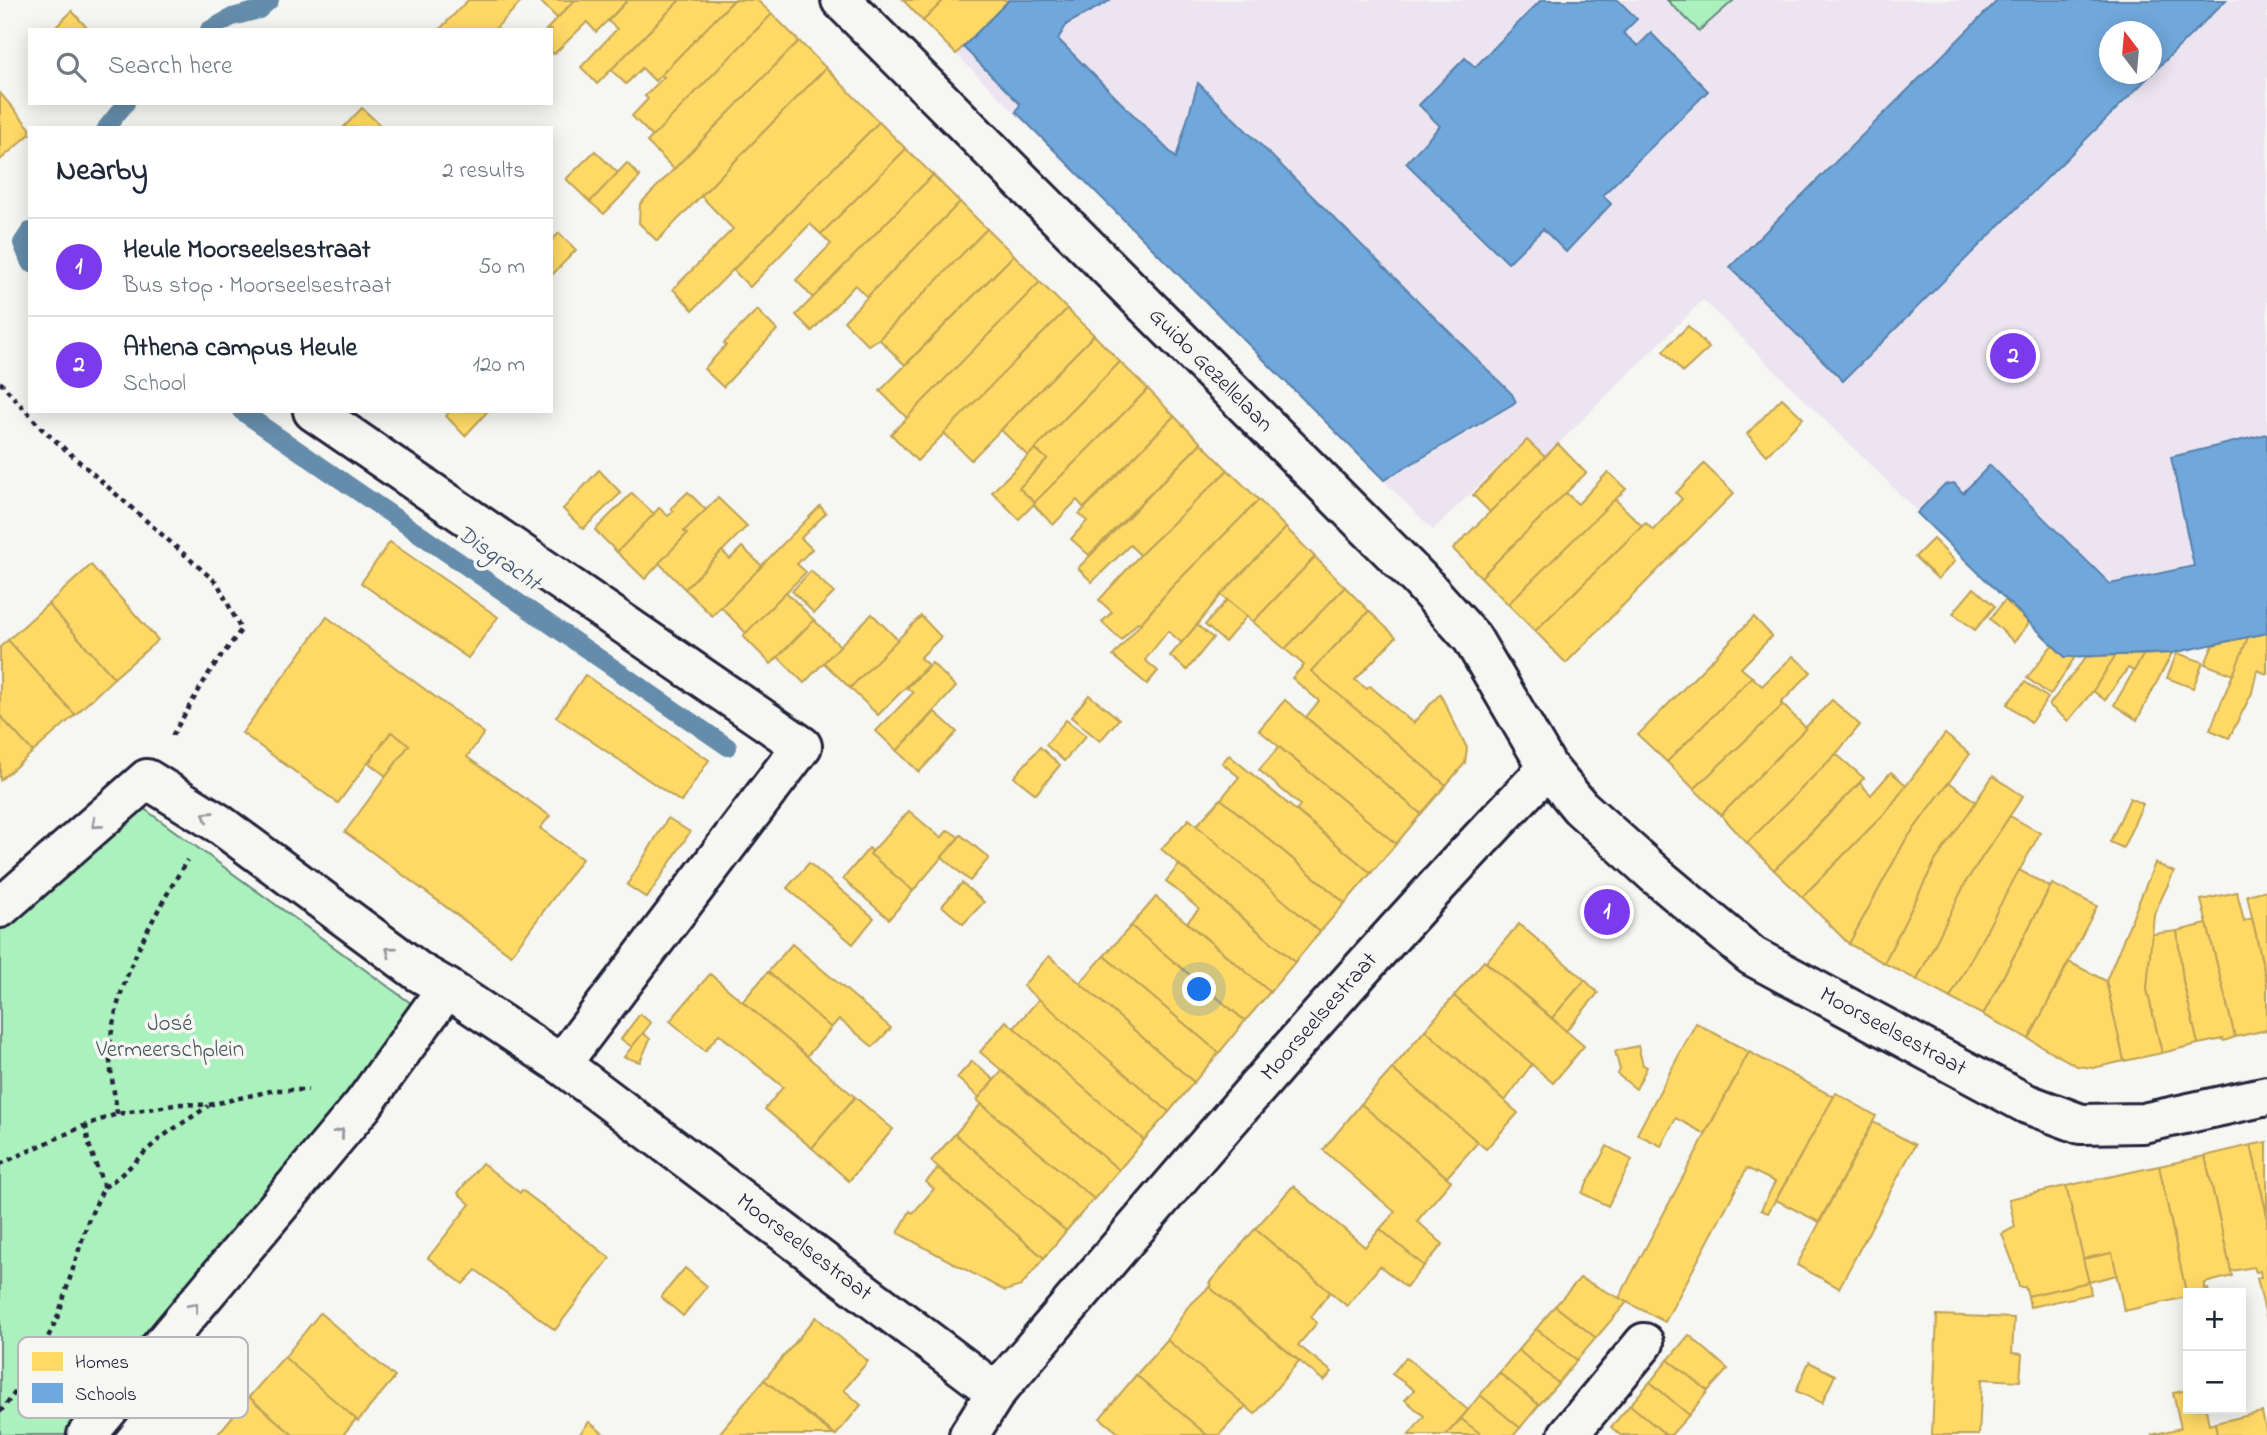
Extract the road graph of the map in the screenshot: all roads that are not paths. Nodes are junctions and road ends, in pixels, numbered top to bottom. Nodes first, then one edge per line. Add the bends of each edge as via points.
1 (841, 0) edge
2 (316, 413) edge
3 (1548, 768) junction
4 (0, 908) edge
5 (447, 988) junction
6 (561, 1065) junction
7 (2267, 1096) edge
8 (169, 1337) edge
9 (1644, 1343) dead end
10 (996, 1392) junction
11 (101, 1418) edge
12 (87, 1435) edge
13 (969, 1435) edge
14 (1568, 1435) edge

1 - 3 street, Guido Gezellelaan via 1419,579 1472,638
2 - 6 street via 802,746
3 - 7 street, Moorseelsestraat via 1580,807 1752,956 2027,1104 2081,1124 2143,1123
3 - 10 street, Moorseelsestraat via 1245,1100
5 -> 4 street via 218,823 147,779
5 - 6 street, Moorseelsestraat
8 -> 5 street via 363,1105
6 - 10 street, Moorseelsestraat
9 - 14 street
10 - 13 street
12 -> 11 street

